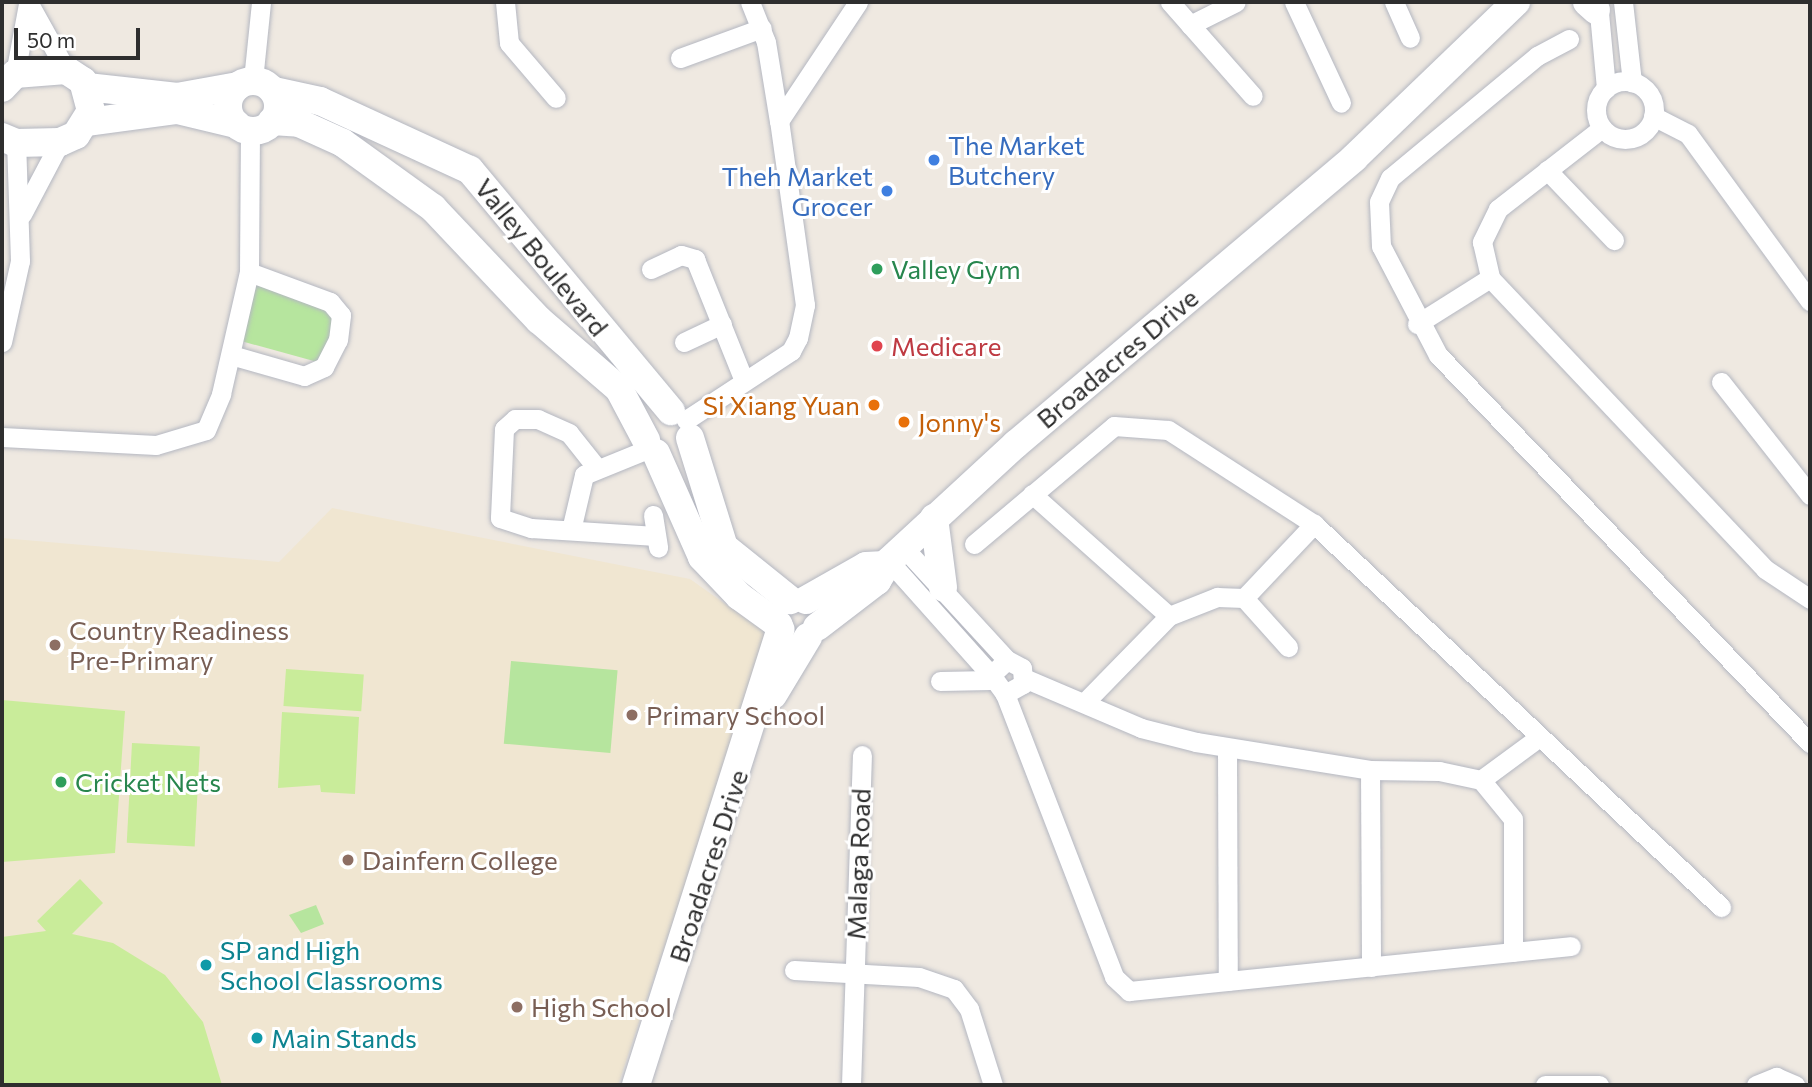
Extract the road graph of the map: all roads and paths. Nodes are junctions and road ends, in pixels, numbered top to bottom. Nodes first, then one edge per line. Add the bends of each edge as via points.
1 (261, 2) edge
2 (505, 2) edge
3 (750, 2) edge
4 (858, 2) edge
5 (1170, 2) edge
6 (1236, 2) edge
7 (1294, 2) edge
8 (1394, 2) edge
9 (1516, 2) edge
10 (1537, 2) edge
11 (1623, 2) edge
12 (28, 3) edge
13 (1594, 5) edge
14 (1191, 25) junction
15 (762, 28) junction
16 (1410, 38) dead end
17 (1569, 39) dead end
18 (680, 58) dead end
19 (76, 78) junction
20 (8, 81) edge
21 (1632, 82) junction
22 (255, 86) junction
23 (1606, 89) junction
24 (1253, 96) dead end
25 (556, 98) dead end
26 (1341, 103) dead end
27 (1653, 116) junction
28 (779, 121) junction
29 (88, 122) junction
30 (253, 125) junction
31 (1602, 128) junction
32 (9, 140) edge
33 (60, 142) junction
34 (1354, 158) junction
35 (1547, 170) junction
36 (22, 214) junction
37 (1614, 240) dead end
38 (651, 269) dead end
39 (249, 272) junction
40 (1490, 278) junction
41 (1810, 301) edge
42 (722, 324) junction
43 (1417, 324) junction
44 (598, 327) junction
45 (2, 342) edge
46 (684, 342) dead end
47 (572, 348) junction
48 (231, 355) junction
49 (744, 381) junction
50 (1721, 382) dead end
51 (683, 423) junction
52 (2, 437) edge
53 (651, 447) junction
54 (596, 467) junction
55 (1032, 494) junction
56 (1810, 495) edge
57 (653, 515) dead end
58 (934, 518) junction
59 (1314, 524) junction
60 (571, 530) junction
61 (974, 544) dead end
62 (893, 558) junction
63 (735, 577) junction
64 (947, 590) junction
65 (1809, 593) edge
66 (1244, 598) junction
67 (789, 614) junction
68 (932, 615) junction
69 (1169, 616) junction
70 (812, 632) junction
71 (1288, 647) dead end
72 (1007, 660) junction
73 (990, 678) junction
74 (1024, 678) junction
75 (940, 681) dead end
76 (1005, 694) junction
77 (1085, 702) junction
78 (755, 724) junction
79 (1538, 738) junction
80 (1810, 743) edge
81 (1227, 748) junction
82 (862, 755) dead end
83 (1370, 770) junction
84 (1481, 780) junction
85 (1721, 907) dead end
86 (1571, 946) dead end
87 (1513, 952) junction
88 (1371, 967) junction
89 (794, 970) dead end
90 (853, 972) junction
91 (1228, 981) junction
92 (651, 1049) junction
93 (636, 1085) edge
94 (646, 1085) edge
95 (850, 1085) edge
96 (993, 1085) edge
97 (1545, 1085) edge
98 (1599, 1085) edge
99 (1755, 1085) edge
100 (1795, 1085) edge

1 - 22 street
2 - 25 street via 509,43
3 - 15 street
4 - 28 street
5 - 14 street
6 - 14 street
7 - 26 street
8 - 16 street
9 - 34 street, Broadacres Drive
10 - 34 street, Broadacres Drive via 1465,71
11 - 21 street
12 - 19 street
12 - 20 street
13 - 23 street
14 - 24 street
15 - 18 street
15 - 28 street
17 - 43 street via 1536,57 1390,177 1376,223
19 - 20 street, Valley Boulevard
19 - 22 street, Valley Boulevard via 177,97
19 - 29 street
21 - 23 street
21 - 27 street via 1651,99
22 - 30 street via 278,107
22 - 30 street via 228,108
22 - 44 street, Valley Boulevard via 320,101 422,142 470,170
23 - 31 street via 1597,104
27 - 31 street via 1632,138
27 - 41 street via 1688,134
28 - 49 street via 805,305 802,328 791,351
29 - 30 street, Valley Boulevard via 177,110
29 - 33 street
30 - 39 street
30 - 47 street, Valley Boulevard via 318,130 391,173
31 - 35 street
32 - 33 street
32 - 36 street
33 - 36 street
34 - 58 street, Broadacres Drive
35 - 37 street
35 - 40 street via 1497,209 1485,228
36 - 45 street via 17,288
38 - 42 street via 691,256
39 - 48 street
39 - 48 street via 330,302 341,315 338,340 324,367 304,376
40 - 43 street
40 - 65 street via 1765,569
42 - 46 street
42 - 49 street
43 - 80 street via 1519,441
44 - 47 street
44 - 51 street, Valley Boulevard
47 - 53 street, Valley Boulevard via 619,389
48 - 52 street via 215,414 191,439 116,446
49 - 51 street
50 - 56 street
51 - 53 street via 677,454
51 - 53 street via 651,418
51 - 63 street, Valley Boulevard
53 - 54 street
53 - 63 street, Valley Boulevard via 702,557
54 - 60 street via 582,478
54 - 60 street via 569,433 538,419 515,419 504,429 500,518
55 - 59 street via 1114,426 1150,426 1188,441
55 - 61 street
55 - 69 street
57 - 60 street via 657,542
58 - 62 street, Broadacres Drive
58 - 64 street
59 - 66 street
59 - 79 street
62 - 64 street
62 - 67 street, Broadacres Drive via 866,566
62 - 68 street
62 - 70 street, Broadacres Drive via 877,581
63 - 67 street, Valley Boulevard
64 - 68 street
64 - 72 street
66 - 69 street via 1227,594
66 - 71 street
67 - 70 street via 790,638
67 - 78 street, Broadacres Drive
68 - 73 street
69 - 77 street
70 - 78 street, Broadacres Drive
72 - 73 street
72 - 74 street via 1018,664
73 - 75 street
73 - 76 street
74 - 76 street via 1020,689
74 - 77 street
76 - 91 street via 1116,982 1129,991
77 - 81 street via 1142,728
78 - 92 street, Broadacres Drive
79 - 84 street
79 - 85 street
81 - 83 street
81 - 91 street
82 - 90 street, Malaga Road
83 - 84 street via 1439,771
83 - 88 street
84 - 87 street via 1513,819
86 - 87 street
87 - 88 street
88 - 91 street
89 - 90 street, Malaga Road
90 - 95 street, Malaga Road
90 - 96 street via 919,977 954,989 969,1009
92 - 93 street, Broadacres Drive
92 - 94 street, Broadacres Drive
97 - 98 street
99 - 100 street via 1776,1077

